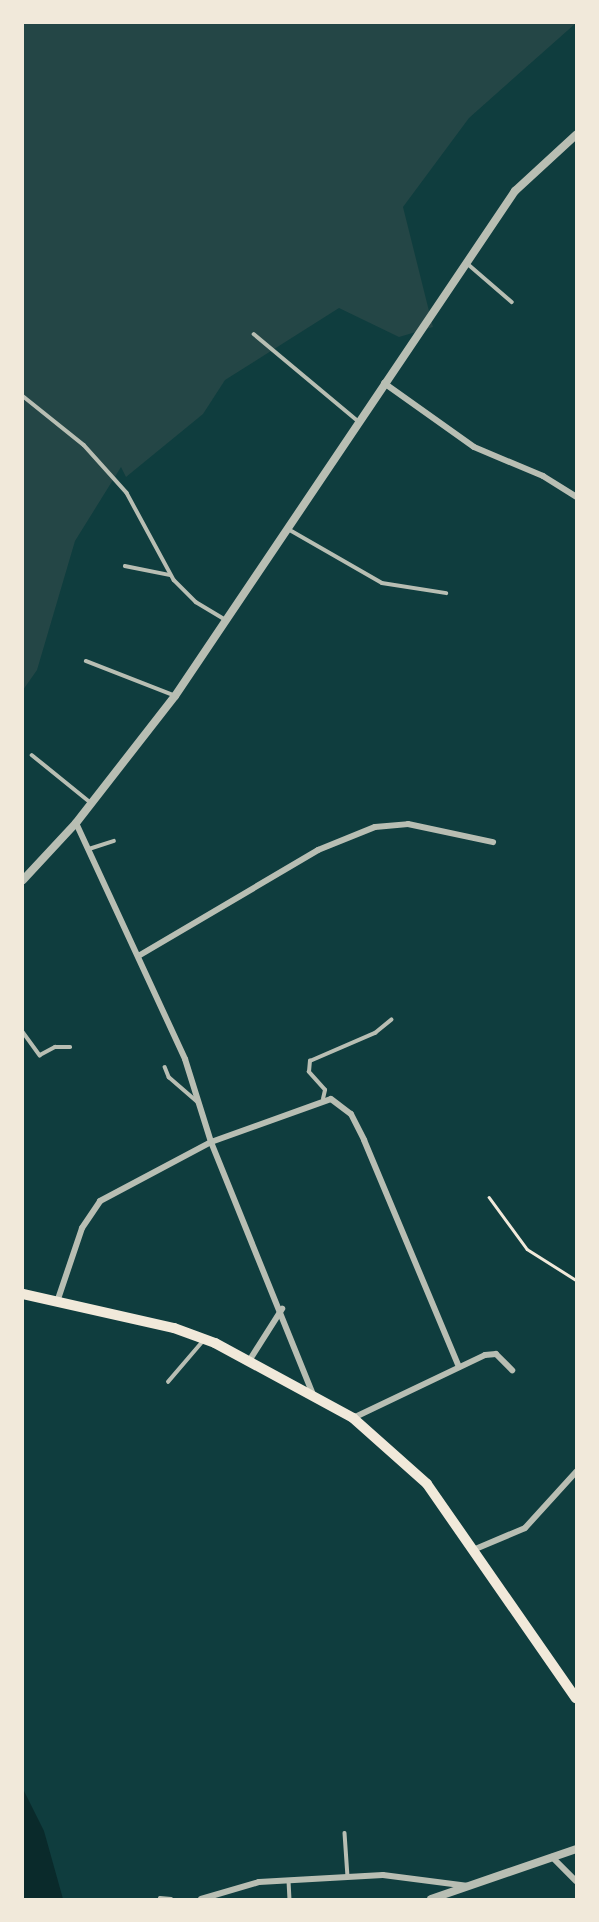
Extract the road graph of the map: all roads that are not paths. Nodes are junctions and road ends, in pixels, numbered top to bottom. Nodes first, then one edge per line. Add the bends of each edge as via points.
1 (576, 135) edge
2 (467, 263) junction
3 (512, 302) dead end
4 (254, 334) dead end
5 (384, 383) junction
6 (23, 396) edge
7 (360, 422) junction
8 (576, 497) edge
9 (290, 530) junction
10 (125, 566) dead end
11 (170, 575) junction
12 (446, 593) dead end
13 (228, 621) junction
14 (86, 660) dead end
15 (175, 696) junction
16 (32, 755) dead end
17 (91, 804) junction
18 (76, 823) junction
19 (114, 841) dead end
20 (493, 842) dead end
21 (89, 849) junction
22 (23, 880) edge
23 (140, 955) junction
24 (391, 1020) dead end
25 (23, 1032) edge
26 (70, 1047) dead end
27 (165, 1067) dead end
28 (323, 1099) junction
29 (199, 1102) junction
30 (211, 1142) junction
31 (23, 1294) edge
32 (57, 1302) junction
33 (282, 1309) junction
34 (205, 1339) junction
35 (248, 1361) junction
36 (459, 1367) junction
37 (512, 1370) dead end
38 (168, 1382) dead end
39 (313, 1395) junction
40 (353, 1418) junction
41 (576, 1472) edge
42 (471, 1551) junction
43 (576, 1699) edge
44 (345, 1833) dead end
45 (576, 1849) edge
46 (552, 1857) junction
47 (348, 1877) junction
48 (289, 1881) junction
49 (576, 1881) edge
50 (469, 1886) junction
51 (160, 1898) edge
52 (437, 1898) edge
53 (171, 1899) edge
54 (201, 1899) edge
55 (290, 1899) edge

1 - 2 street via 515,191
2 - 3 lane
2 - 5 street
4 - 7 lane
5 - 7 street
5 - 8 street via 474,447 543,476
6 - 11 lane via 84,445 127,493
7 - 9 street
9 - 12 lane via 372,579 411,590
9 - 13 street
10 - 11 lane
11 - 13 lane via 196,602
13 - 15 street
14 - 15 lane
15 - 17 street
16 - 17 lane
17 - 18 street
18 - 21 street
18 - 22 street
19 - 21 lane
20 - 23 street via 408,824 374,827 318,850
21 - 23 street
23 - 29 street
24 - 28 lane via 375,1033 310,1061 309,1072 325,1090
25 - 26 lane via 40,1055 55,1047
27 - 29 lane via 169,1077
28 - 30 street
28 - 36 street via 331,1099 351,1114
29 - 30 street
30 - 32 street via 100,1201 82,1228
30 - 33 street
31 - 32 main road
32 - 34 main road
33 - 35 street
33 - 39 street
34 - 35 main road
34 - 38 lane
35 - 39 main road
36 - 37 street via 495,1354
36 - 40 street
39 - 40 main road
40 - 42 main road via 427,1484
41 - 42 street via 525,1528
42 - 43 main road
44 - 47 lane
45 - 46 street
46 - 49 street
46 - 50 street
47 - 48 street
47 - 50 street via 428,1878
48 - 54 street via 219,1890
48 - 55 lane
50 - 52 street
51 - 53 lane

